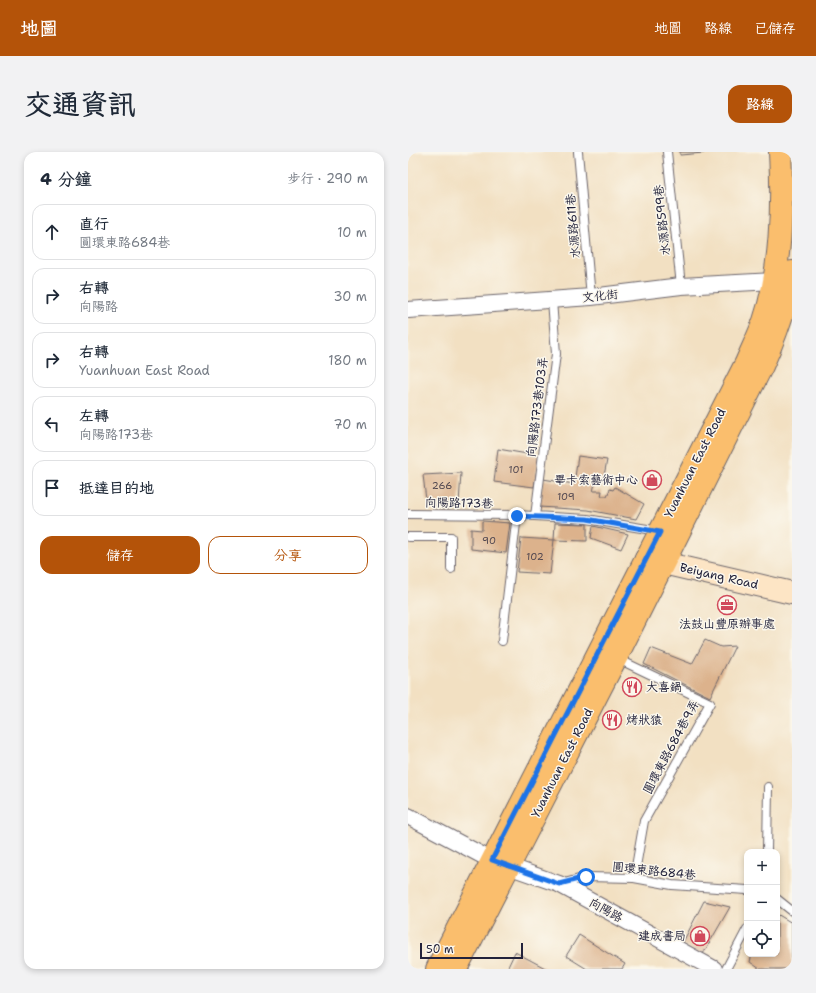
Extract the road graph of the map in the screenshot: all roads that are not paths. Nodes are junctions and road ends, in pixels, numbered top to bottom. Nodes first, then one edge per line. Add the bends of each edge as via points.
1 (578, 152) edge
2 (667, 152) edge
3 (780, 152) edge
4 (785, 279) edge
5 (681, 286) junction
6 (591, 297) junction
7 (552, 300) junction
8 (408, 310) edge
9 (408, 514) edge
10 (517, 516) junction
11 (536, 516) junction
12 (669, 532) junction
13 (408, 537) edge
14 (655, 562) junction
15 (451, 569) dead end
16 (792, 593) edge
17 (502, 641) dead end
18 (616, 658) junction
19 (768, 787) dead end
20 (408, 816) edge
21 (767, 849) edge
22 (500, 864) junction
23 (634, 878) junction
24 (559, 884) junction
25 (744, 890) edge
26 (780, 901) edge
27 (792, 911) edge
28 (744, 935) edge
29 (437, 969) edge
30 (456, 969) edge
31 (714, 969) edge
32 (726, 969) edge

1 - 6 lane, 水源路611巷
2 - 5 lane, 水源路599巷
3 - 4 main road, Yuanhuan East Road
4 - 5 street, 文化街
4 - 12 main road, Yuanhuan East Road
5 - 6 street, 文化街
6 - 7 street, 文化街
7 - 8 street, 文化街
7 - 11 lane, 向陽路173巷103弄 via 556,354
9 - 10 lane, 向陽路173巷
10 - 11 lane, 向陽路173巷
10 - 17 lane
11 - 12 lane, 向陽路173巷 via 587,519
12 - 14 main road, Yuanhuan East Road
13 - 15 lane via 451,536
14 - 16 street, Beiyang Road
14 - 18 main road, Yuanhuan East Road
14 - 22 main road, Yuanhuan East Road
18 - 22 main road, Yuanhuan East Road
18 - 23 lane, 圓環東路684巷9弄 via 710,703 644,821
19 - 21 lane
20 - 22 street, 向陽路
22 - 24 street, 向陽路
22 - 29 main road, Yuanhuan East Road
22 - 30 main road, Yuanhuan East Road
23 - 24 lane, 圓環東路684巷 via 586,877
23 - 25 lane, 圓環東路684巷 via 672,885
24 - 31 street, 向陽路
26 - 27 lane
28 - 32 lane

